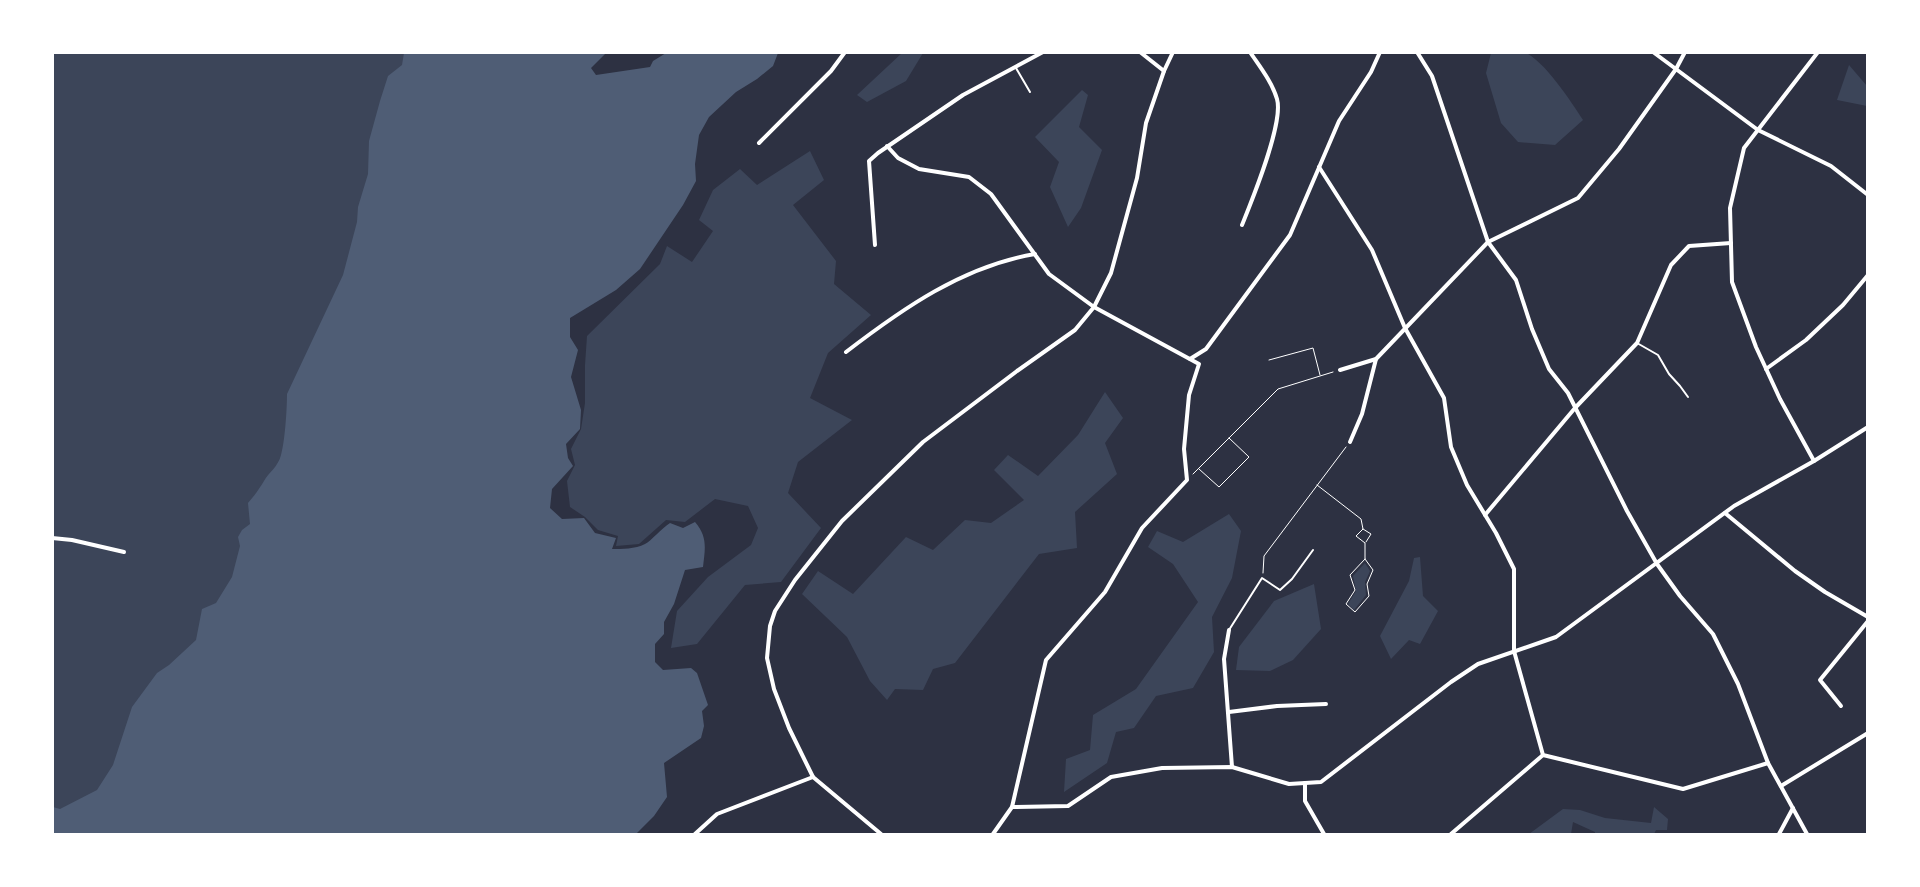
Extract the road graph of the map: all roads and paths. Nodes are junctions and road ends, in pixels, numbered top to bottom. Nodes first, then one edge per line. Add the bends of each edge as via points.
1 (845, 52) edge
2 (1043, 52) edge
3 (1140, 52) edge
4 (1173, 52) edge
5 (1250, 52) edge
6 (1380, 52) edge
7 (1416, 52) edge
8 (1653, 52) edge
9 (1685, 52) edge
10 (1818, 52) edge
11 (1016, 67) junction
12 (1676, 69) junction
13 (1164, 70) junction
14 (1030, 92) dead end
15 (1758, 130) junction
16 (759, 144) dead end
17 (887, 146) junction
18 (1319, 167) junction
19 (1868, 195) edge
20 (1242, 225) dead end
21 (1488, 242) junction
22 (1731, 242) junction
23 (875, 245) dead end
24 (1035, 254) junction
25 (1868, 275) edge
26 (1094, 306) junction
27 (1405, 328) junction
28 (1637, 342) junction
29 (846, 352) dead end
30 (1376, 359) junction
31 (1190, 360) junction
32 (1269, 360) dead end
33 (1766, 369) junction
34 (1340, 370) joint
35 (1320, 375) junction
36 (1688, 397) dead end
37 (1575, 408) junction
38 (1868, 427) edge
39 (1229, 438) junction
40 (1350, 442) joint
41 (1814, 461) junction
42 (1199, 468) junction
43 (1187, 480) junction
44 (1317, 485) junction
45 (1725, 513) junction
46 (1485, 515) junction
47 (1363, 529) junction
48 (52, 538) edge
49 (1365, 543) junction
50 (1313, 550) dead end
51 (124, 552) dead end
52 (1365, 559) junction
53 (1657, 564) junction
54 (1262, 578) junction
55 (1868, 619) edge
56 (1229, 630) joint
57 (1514, 651) junction
58 (1326, 704) dead end
59 (1841, 706) dead end
60 (1229, 712) junction
61 (1868, 734) edge
62 (1543, 755) junction
63 (1768, 763) junction
64 (1232, 767) junction
65 (813, 777) junction
66 (1305, 783) junction
67 (1781, 786) junction
68 (1012, 807) junction
69 (1793, 808) junction
70 (696, 834) edge
71 (881, 834) edge
72 (993, 834) edge
73 (1324, 834) edge
74 (1451, 834) edge
75 (1779, 834) edge
76 (1807, 834) edge

1 - 16 street via 831,71
2 - 11 street
3 - 13 street
4 - 13 street
5 - 20 street via 1270,82 1278,101 1278,117
6 - 18 street via 1339,121
7 - 21 street via 1432,76
8 - 12 street
9 - 12 street
10 - 15 street
11 - 14 lane
11 - 17 street via 963,95
12 - 15 street
12 - 21 street via 1619,149 1578,198
13 - 26 street via 1146,123 1137,178 1111,273
15 - 19 street via 1831,166
15 - 22 street via 1744,148 1730,208
17 - 23 street via 869,161
17 - 24 street via 898,158 919,168 969,177 991,194
18 - 27 street via 1372,250
18 - 31 street via 1290,235 1206,349
21 - 27 street
21 - 37 street via 1516,280 1549,369
22 - 28 street via 1689,246 1671,265
22 - 33 street via 1732,282
24 - 26 street via 1049,274
24 - 29 street via 959,277 884,322
25 - 33 street via 1843,305 1806,340
26 - 31 street
26 - 65 street via 1075,330 917,448 842,521 775,611 767,658 774,689
27 - 30 street
27 - 46 street via 1444,398 1451,446 1467,485
28 - 36 lane via 1658,355
28 - 37 street
30 - 34 street
30 - 40 street via 1362,414
31 - 43 street via 1199,364 1190,395 1184,449
32 - 35 path via 1313,348
33 - 41 street
34 - 35 path
35 - 39 path via 1278,389
37 - 46 street
37 - 53 street
38 - 41 street
39 - 42 path
39 - 42 path via 1248,457 1219,487
40 - 44 path
41 - 45 street
42 - 43 path
43 - 68 street via 1142,528 1105,592 1046,660
44 - 47 path via 1362,519
44 - 54 path via 1264,556
45 - 53 street
45 - 55 street via 1795,571
46 - 57 street via 1514,569
47 - 49 path via 1371,534
47 - 49 path via 1356,536
48 - 51 street
49 - 52 path
50 - 54 lane via 1280,590
52 - 52 path via 1373,570 1367,584 1369,596 1355,612 1346,604 1355,590 1350,575
53 - 57 street via 1556,638
53 - 63 street via 1713,634 1738,684
54 - 56 lane
55 - 59 street via 1820,680
56 - 60 street via 1224,659
57 - 62 street
57 - 66 street via 1478,664 1321,782
58 - 60 street
60 - 64 street
61 - 67 street
62 - 63 street via 1683,789
62 - 74 street
63 - 67 street
64 - 66 street via 1289,784
64 - 68 street via 1162,768 1111,776 1068,806
65 - 70 street via 717,814
65 - 71 street
66 - 73 street via 1305,801
67 - 69 street
68 - 72 street
69 - 75 street
69 - 76 street

